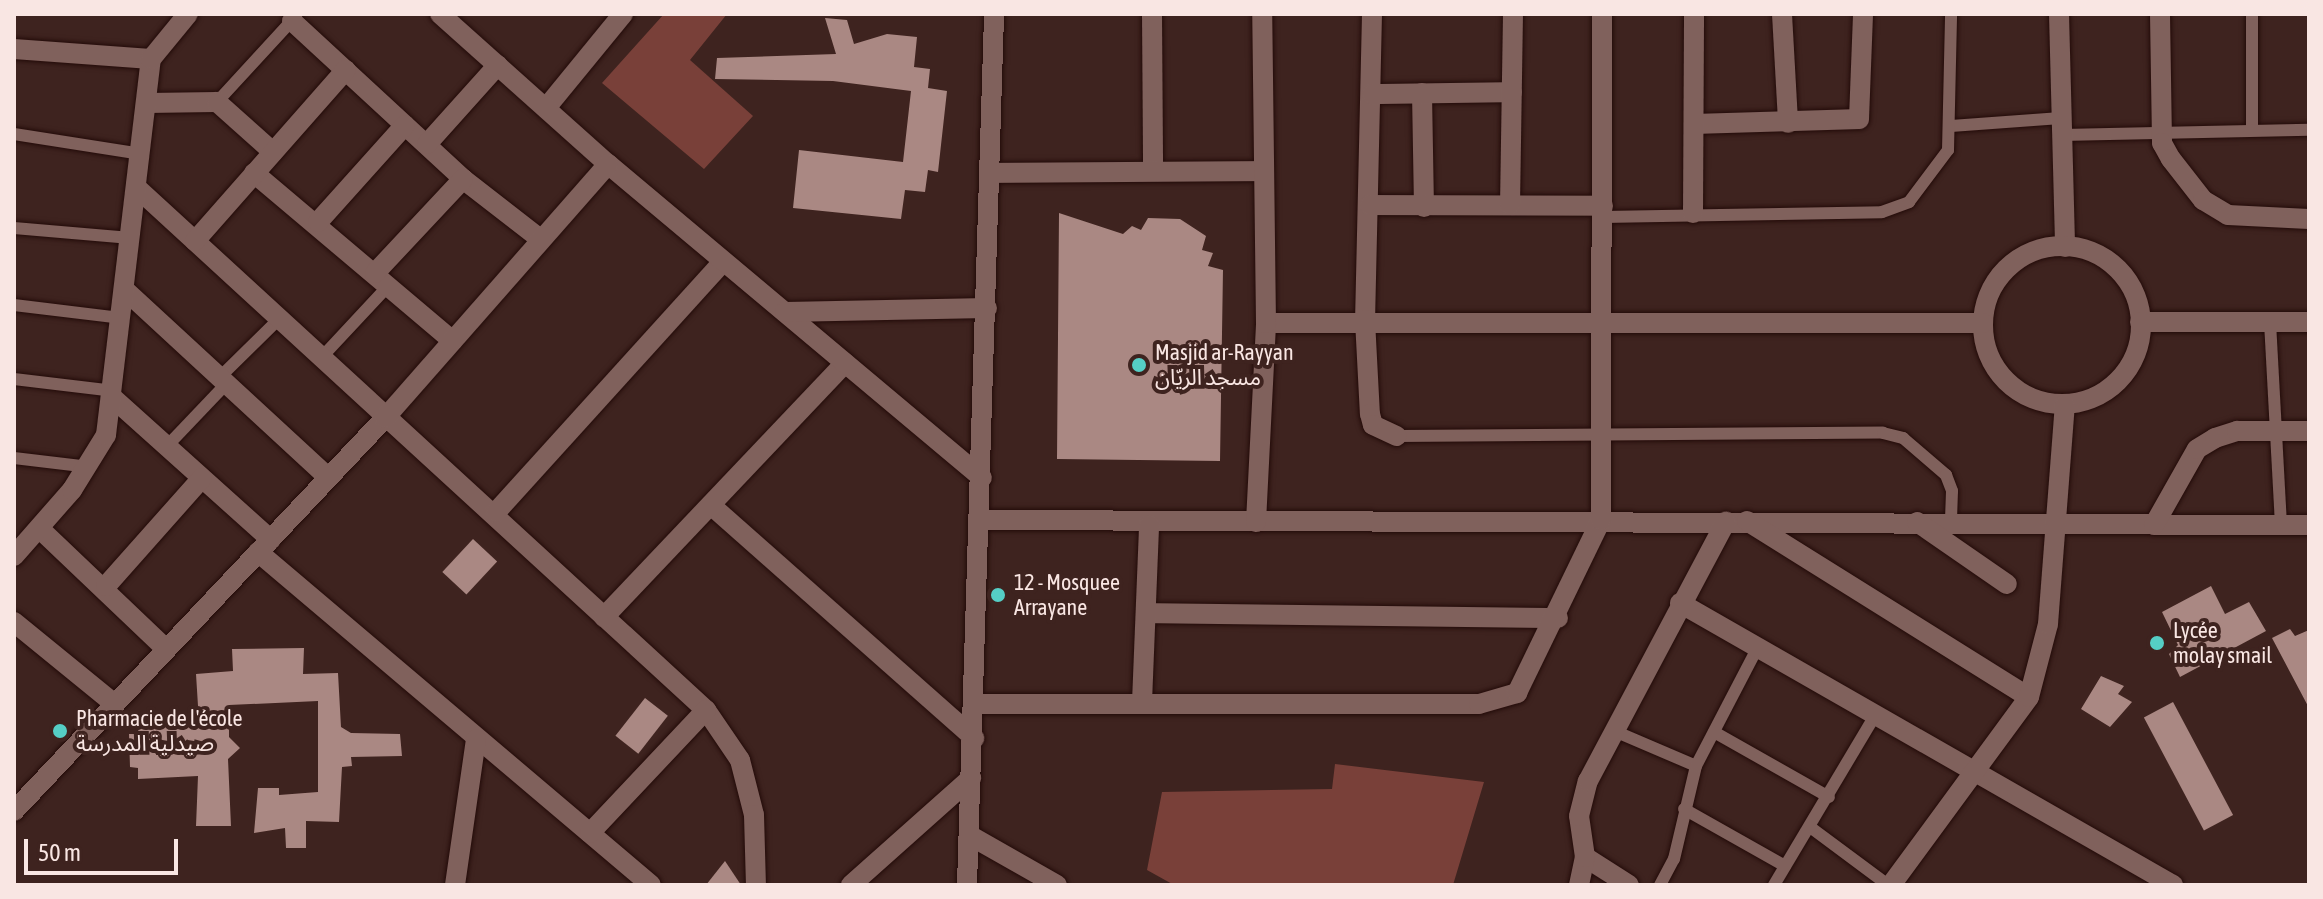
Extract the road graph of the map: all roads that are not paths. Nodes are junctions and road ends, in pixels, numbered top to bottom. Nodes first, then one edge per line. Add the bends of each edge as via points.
1 (188, 14) edge
2 (440, 14) edge
3 (994, 14) edge
4 (1152, 14) edge
5 (1262, 14) edge
6 (1372, 14) edge
7 (1513, 14) edge
8 (1602, 14) edge
9 (1694, 14) edge
10 (1782, 14) edge
11 (1863, 14) edge
12 (1951, 14) edge
13 (2059, 14) edge
14 (2160, 14) edge
15 (2252, 14) edge
16 (616, 16) edge
17 (295, 17) edge
18 (14, 49) edge
19 (151, 59) junction
20 (498, 65) junction
21 (346, 70) junction
22 (1512, 92) junction
23 (1422, 93) junction
24 (1372, 94) junction
25 (217, 102) junction
26 (147, 103) junction
27 (546, 108) junction
28 (1788, 123) junction
29 (1695, 124) junction
30 (405, 125) junction
31 (1951, 126) junction
32 (2062, 127) junction
33 (2162, 130) junction
34 (2252, 130) junction
35 (2309, 130) edge
36 (14, 134) edge
37 (427, 144) junction
38 (273, 152) junction
39 (141, 154) junction
40 (608, 164) junction
41 (1153, 169) junction
42 (1263, 171) junction
43 (254, 173) junction
44 (989, 173) junction
45 (463, 179) junction
46 (136, 187) junction
47 (1370, 205) junction
48 (1510, 205) junction
49 (1424, 207) junction
50 (1603, 212) junction
51 (1693, 213) junction
52 (2309, 219) edge
53 (318, 222) junction
54 (14, 228) edge
55 (131, 238) junction
56 (539, 238) junction
57 (195, 241) junction
58 (2065, 247) junction
59 (723, 262) junction
60 (382, 279) junction
61 (125, 290) junction
62 (14, 305) edge
63 (987, 308) junction
64 (785, 312) junction
65 (122, 318) junction
66 (279, 319) junction
67 (1601, 319) junction
68 (1365, 320) junction
69 (2140, 322) junction
70 (2270, 322) junction
71 (2309, 322) edge
72 (1266, 323) junction
73 (1983, 323) junction
74 (453, 341) junction
75 (321, 358) junction
76 (845, 363) junction
77 (14, 379) edge
78 (224, 380) junction
79 (114, 394) junction
80 (2065, 405) junction
81 (385, 418) junction
82 (2275, 431) junction
83 (2309, 431) edge
84 (1604, 433) junction
85 (1397, 436) joint
86 (168, 445) junction
87 (14, 458) edge
88 (89, 467) junction
89 (328, 477) junction
90 (202, 478) junction
91 (982, 478) junction
92 (713, 507) junction
93 (496, 512) junction
94 (981, 520) junction
95 (1601, 520) junction
96 (1737, 521) junction
97 (1256, 522) junction
98 (1917, 522) junction
99 (1951, 522) junction
100 (1149, 525) junction
101 (2154, 525) junction
102 (2281, 525) junction
103 (2309, 525) edge
104 (2058, 526) junction
105 (40, 529) junction
106 (265, 546) junction
107 (14, 556) edge
108 (2007, 584) dead end
109 (106, 586) junction
110 (1680, 603) junction
111 (1147, 613) junction
112 (604, 617) junction
113 (1558, 618) junction
114 (14, 622) edge
115 (1759, 645) junction
116 (166, 649) junction
117 (2029, 697) junction
118 (112, 702) junction
119 (1142, 702) junction
120 (975, 704) junction
121 (706, 710) junction
122 (1877, 712) junction
123 (1612, 730) junction
124 (1714, 732) junction
125 (974, 738) junction
126 (476, 740) junction
127 (1696, 766) junction
128 (1978, 768) junction
129 (971, 778) junction
130 (1829, 797) junction
131 (1684, 809) junction
132 (14, 811) edge
133 (1810, 827) junction
134 (590, 833) junction
135 (969, 835) junction
136 (1585, 857) junction
137 (1785, 866) junction
138 (643, 883) edge
139 (455, 885) edge
140 (756, 885) edge
141 (851, 885) edge
142 (967, 885) edge
143 (1057, 885) edge
144 (1579, 885) edge
145 (1629, 885) edge
146 (1660, 885) edge
147 (1774, 885) edge
148 (1890, 885) edge
149 (2173, 885) edge

1 - 19 street
2 - 20 street
3 - 44 street
4 - 41 street
5 - 42 street
6 - 24 street
7 - 22 street
8 - 50 street
9 - 29 street
10 - 28 street
11 - 28 street via 1862,116 1850,122
12 - 31 lane
13 - 32 street
14 - 33 street
15 - 34 lane
16 - 27 street
17 - 21 street
17 - 25 lane
18 - 19 street
19 - 26 street
20 - 27 street
20 - 37 street
21 - 30 street
21 - 38 street
22 - 23 street
22 - 48 street
23 - 24 street
23 - 49 street
24 - 47 street
25 - 26 street
25 - 38 street
26 - 39 street
27 - 40 street
28 - 29 street
29 - 51 street
30 - 37 street
30 - 53 street
31 - 32 lane
31 - 51 lane via 1948,150 1927,183 1909,202 1882,212
32 - 33 lane
32 - 58 street
33 - 34 lane
33 - 52 street via 2171,159 2203,200 2249,220
34 - 35 lane
36 - 39 lane
37 - 45 street
38 - 43 street
39 - 46 street
40 - 56 street
40 - 59 street
41 - 42 street
41 - 44 street
42 - 72 street
43 - 53 street
43 - 57 street
44 - 63 street
45 - 56 street
45 - 60 street
46 - 55 street
46 - 57 street
47 - 49 street
47 - 68 street
48 - 49 street
48 - 50 street
50 - 51 lane
50 - 67 street
53 - 60 street
54 - 55 lane
55 - 61 street
56 - 74 street
57 - 66 street
58 - 69 street via 2106,258 2126,278
58 - 73 street via 2023,256 1998,278
59 - 64 street
59 - 93 street
60 - 74 street
60 - 75 lane
61 - 65 street
61 - 78 street
62 - 65 lane
63 - 64 street
63 - 91 street
64 - 76 street
65 - 79 street
66 - 75 street
66 - 78 lane
67 - 68 street
67 - 73 street
67 - 84 street
68 - 72 street
68 - 85 street via 1373,425
69 - 70 street
69 - 80 street via 2132,364 2118,382 2095,398
70 - 71 street
70 - 82 lane
72 - 97 street
73 - 80 street via 1999,374 2019,393
74 - 81 street
75 - 81 street
76 - 91 street
76 - 92 street
77 - 79 lane
78 - 86 lane
78 - 89 street
79 - 86 street
79 - 88 street via 106,435
80 - 104 street
81 - 89 street
81 - 93 street
82 - 83 street
82 - 101 street via 2237,431 2197,449
82 - 102 lane
84 - 85 lane
84 - 95 street
84 - 99 lane via 1857,431 1903,438 1946,475 1952,491
86 - 90 street
87 - 88 lane
88 - 105 street
89 - 106 street
90 - 106 street
90 - 109 street
91 - 94 street
92 - 112 street
92 - 125 street
93 - 112 street
94 - 100 street
94 - 120 street
95 - 96 street
95 - 97 street
95 - 113 street
96 - 98 street
96 - 110 street
96 - 117 street
97 - 100 street
98 - 99 street
98 - 108 street
99 - 104 street
100 - 111 street
101 - 102 street
101 - 104 street
102 - 103 street
104 - 117 street via 2046,636
105 - 107 street
105 - 109 street
106 - 116 street
106 - 126 street
109 - 116 street
110 - 115 street
110 - 123 street
111 - 113 street
111 - 119 street
112 - 121 street
113 - 119 street via 1517,693 1495,702
114 - 118 street
115 - 122 street
115 - 124 lane
116 - 118 street
117 - 128 street
118 - 132 street
119 - 120 street
120 - 125 street
121 - 134 street
121 - 140 street via 740,760 754,815
122 - 128 street
122 - 130 lane
123 - 127 lane
123 - 136 street via 1583,795
124 - 127 lane
124 - 130 lane
125 - 129 street
126 - 134 street
126 - 139 street
127 - 131 lane
128 - 148 street
128 - 149 street
129 - 135 street
129 - 141 street
130 - 133 lane
131 - 137 lane
131 - 146 lane via 1674,859
133 - 137 lane
133 - 148 lane
134 - 138 street
135 - 142 street
135 - 143 street
136 - 144 street
136 - 145 street
137 - 147 lane

